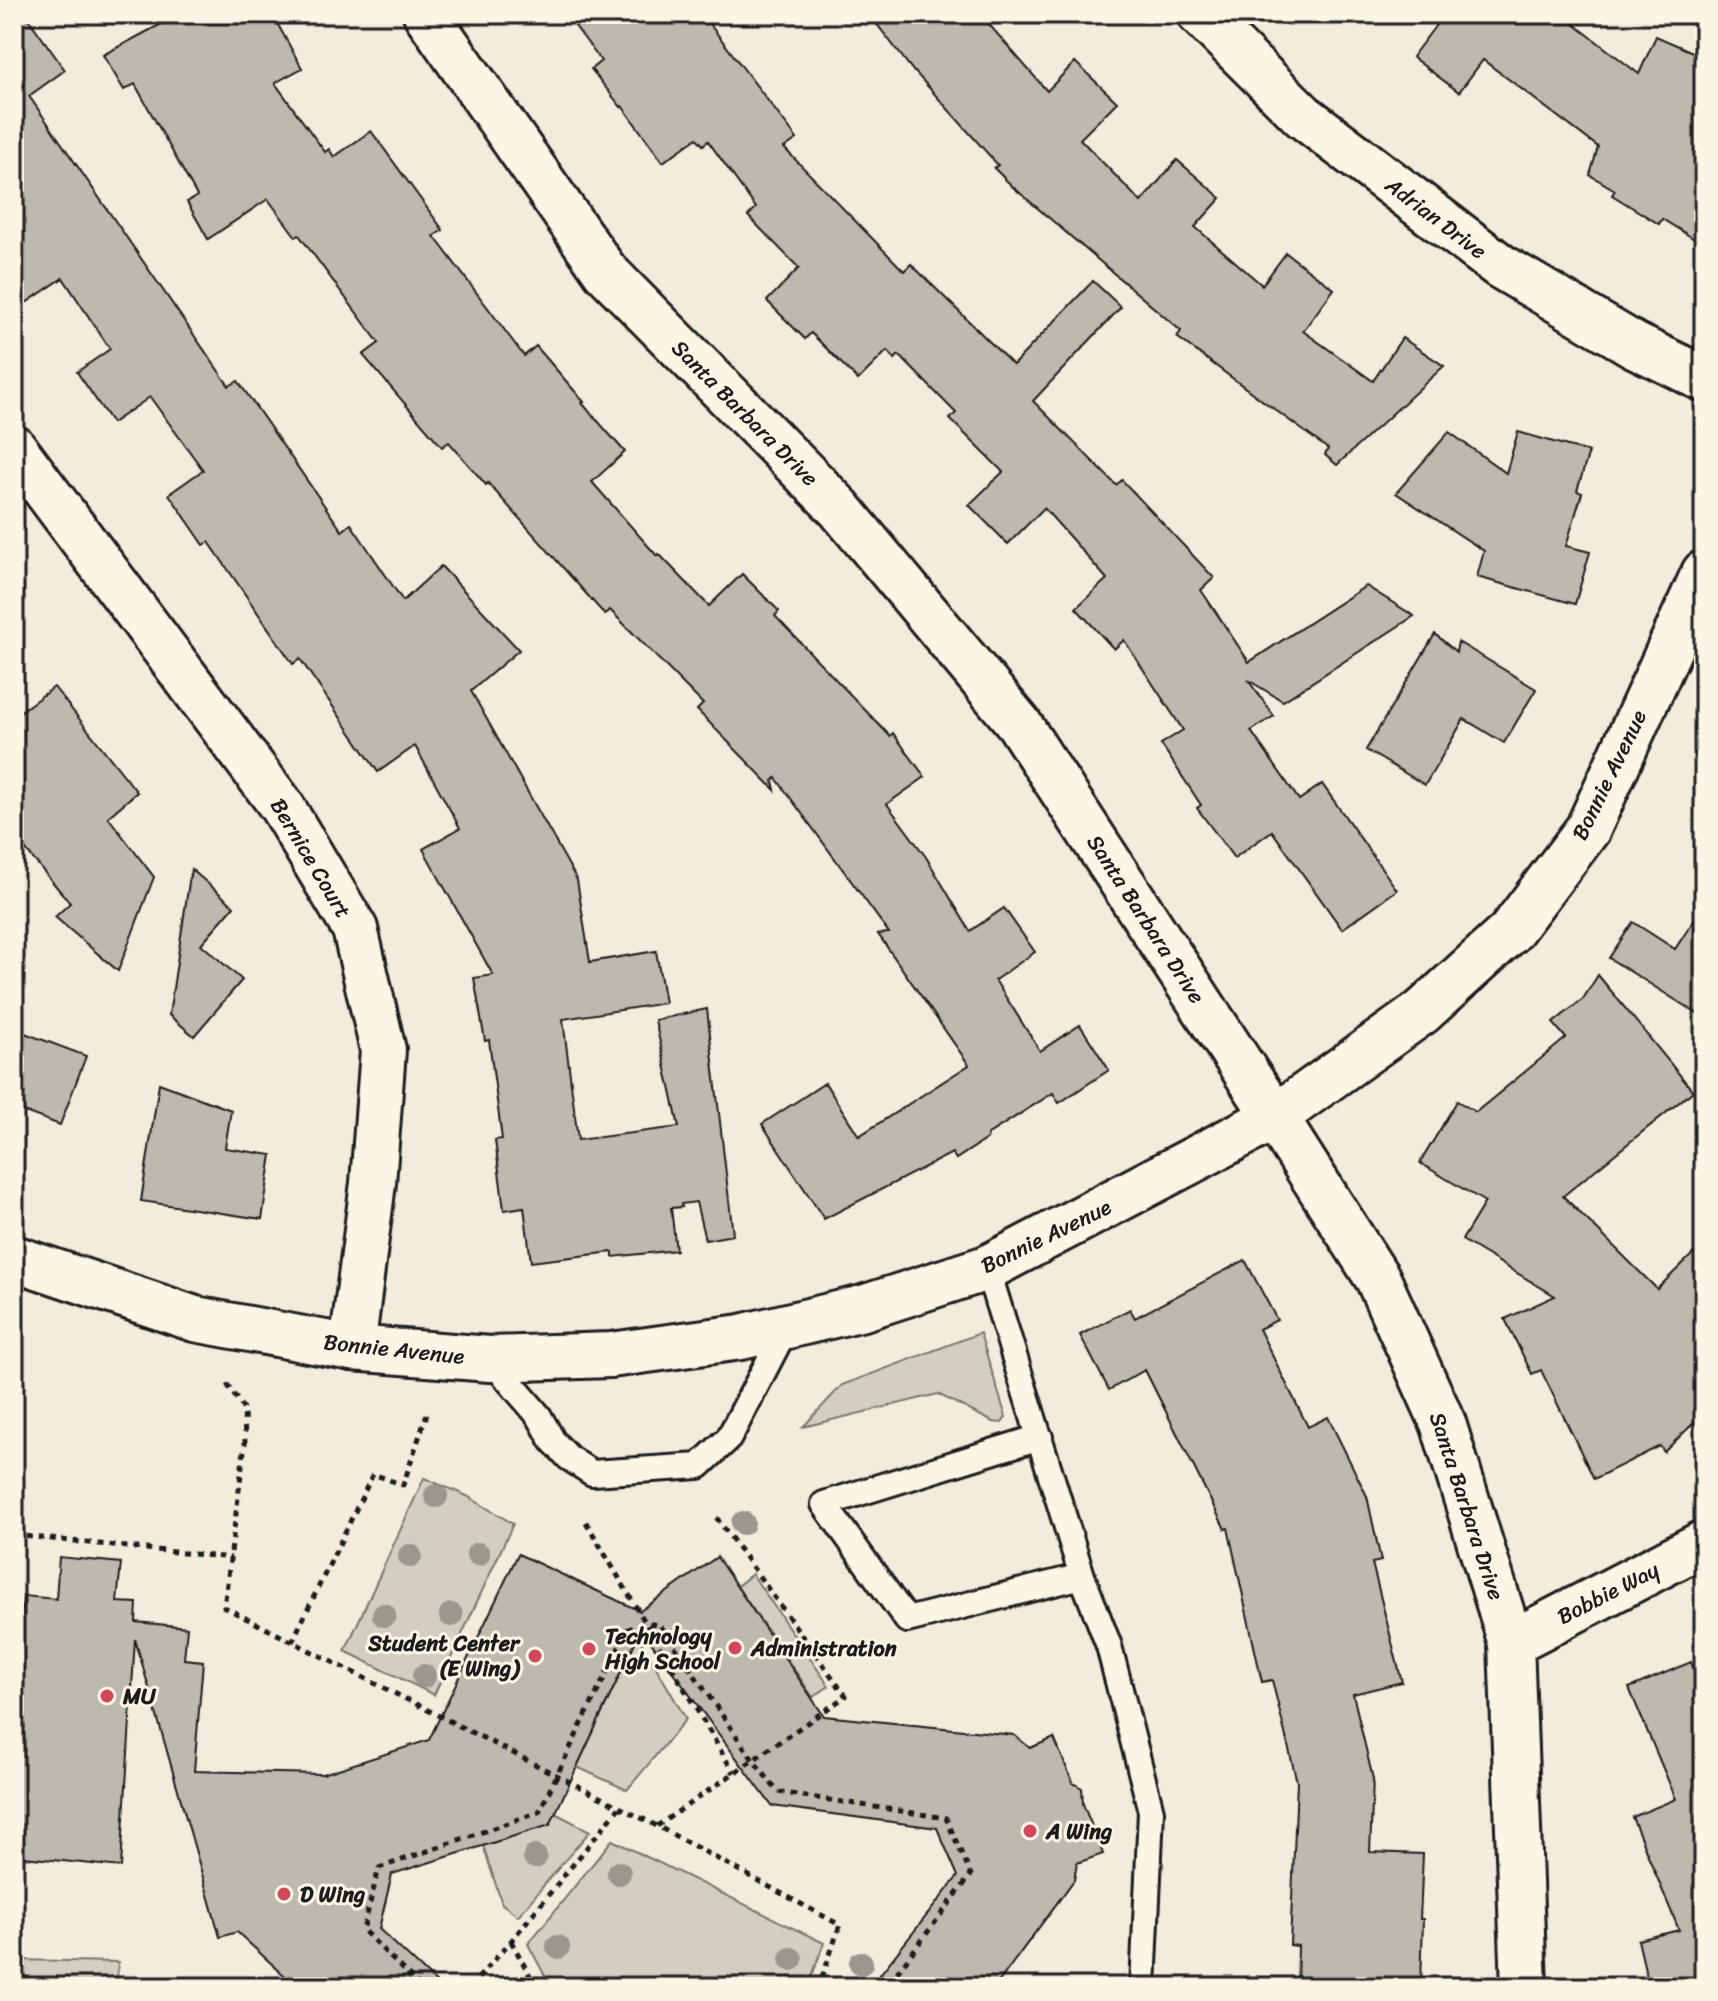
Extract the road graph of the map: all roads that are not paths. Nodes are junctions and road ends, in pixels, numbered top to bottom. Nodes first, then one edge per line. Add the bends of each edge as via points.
1 (426, 14) edge
2 (1200, 14) edge
3 (1704, 379) edge
4 (14, 448) edge
5 (1704, 573) edge
6 (1275, 1117) junction
7 (14, 1258) edge
8 (987, 1268) junction
9 (787, 1326) junction
10 (352, 1348) junction
11 (490, 1359) junction
12 (1040, 1437) junction
13 (1704, 1543) edge
14 (1082, 1576) junction
15 (1511, 1643) junction
16 (1143, 1987) edge
17 (1524, 1987) edge

1 - 6 street, Santa Barbara Drive via 605,271 839,508 1019,724
2 - 3 street, Adrian Drive via 1303,116 1500,266 1634,345
4 - 10 street, Bernice Court via 281,805 355,929 383,1050
5 - 6 street, Bonnie Avenue via 1588,829 1510,932 1422,1012
6 - 8 street, Bonnie Avenue
6 - 15 street, Santa Barbara Drive via 1378,1279 1443,1423
7 - 10 street, Bonnie Avenue via 195,1319
8 - 9 street, Bonnie Avenue
8 - 12 lane
9 - 11 street, Bonnie Avenue via 611,1355
9 - 11 lane via 729,1438 699,1466 592,1473 553,1441 539,1416
10 - 11 street, Bonnie Avenue
12 - 14 lane
12 - 14 lane via 824,1504 907,1620
13 - 15 street, Bobbie Way
14 - 16 lane via 1109,1646 1151,1811
15 - 17 street, Santa Barbara Drive

